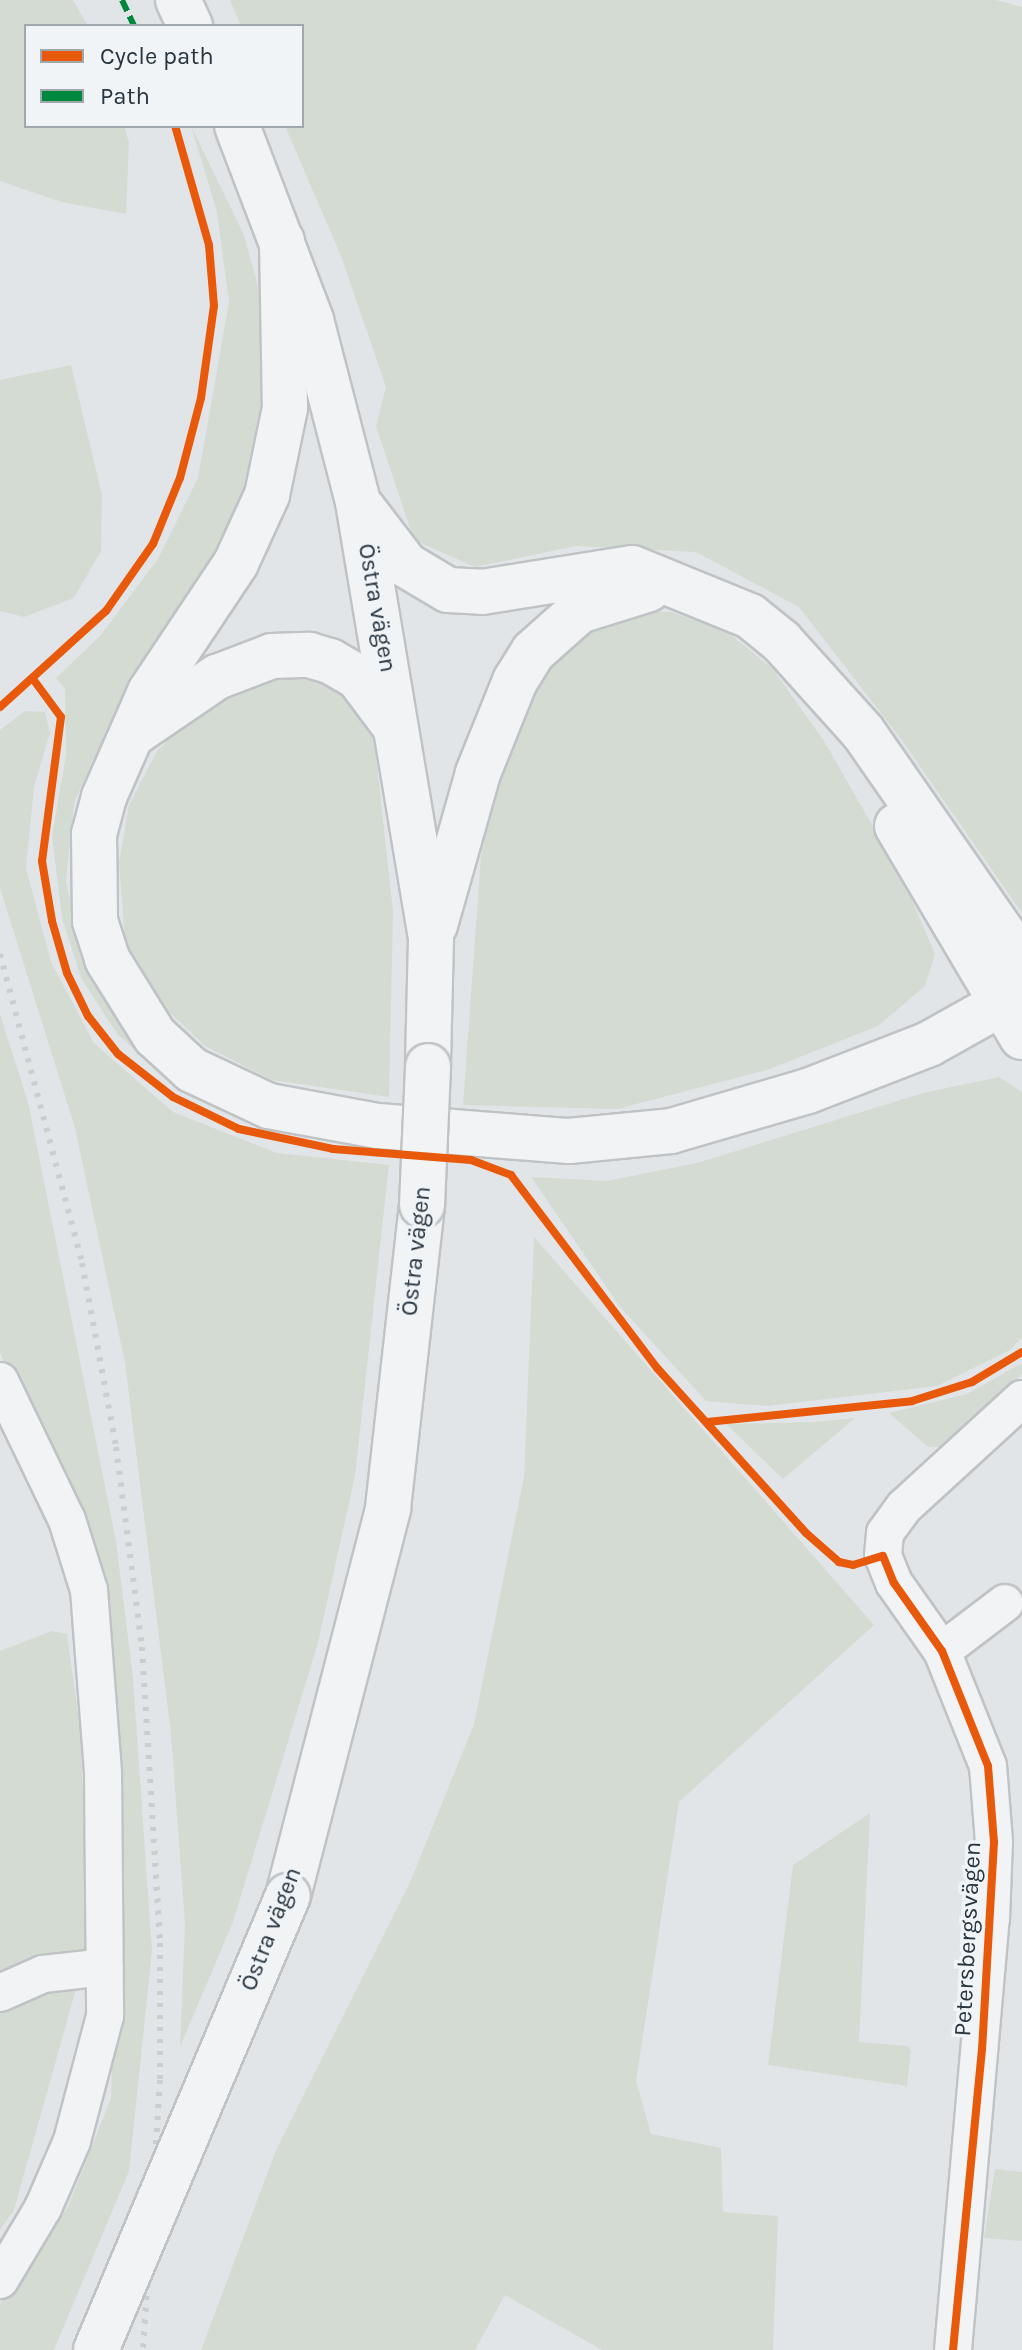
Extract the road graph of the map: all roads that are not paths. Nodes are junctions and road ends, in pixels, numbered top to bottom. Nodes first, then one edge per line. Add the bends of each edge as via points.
1 (178, 0) edge
2 (189, 24) edge
3 (238, 128) edge
4 (282, 241) junction
5 (358, 502) junction
6 (676, 583) junction
7 (816, 676) junction
8 (131, 735) junction
9 (400, 736) junction
10 (431, 939) junction
11 (1022, 961) edge
12 (1015, 1012) edge
13 (0, 1381) edge
14 (1022, 1399) edge
15 (1005, 1603) dead end
16 (942, 1651) junction
17 (105, 1967) junction
18 (0, 1993) edge
19 (0, 2280) edge
20 (96, 2350) edge
21 (953, 2350) edge

1 - 2 street
3 - 4 street, Östra vägen
4 - 5 street, Östra vägen via 311,320
4 - 8 street via 285,408 267,495 236,563 150,692
5 - 6 street via 406,565 448,590 482,592 632,568
5 - 9 street, Östra vägen
6 - 7 street via 750,616
6 - 10 street via 579,611 533,652 501,705
7 - 11 street via 863,732
7 - 12 street via 845,738
8 - 9 street via 240,664 309,655 358,677
8 - 12 street via 94,834 95,921 107,959 131,1004 173,1053 229,1091 269,1106 378,1126 569,1141 671,1131 808,1091
9 - 10 street, Östra vägen
10 - 20 street, Östra vägen, bridge via 422,1205 388,1508 288,1896
13 - 17 street via 67,1520 89,1590 103,1774
14 - 16 street, Petersbergsvägen via 904,1507 885,1533 883,1556 894,1583
15 - 16 street
16 - 21 street, Petersbergsvägen via 988,1766 994,1842 983,2034
17 - 18 street via 43,1974
17 - 19 street via 105,2016 72,2141 43,2208

